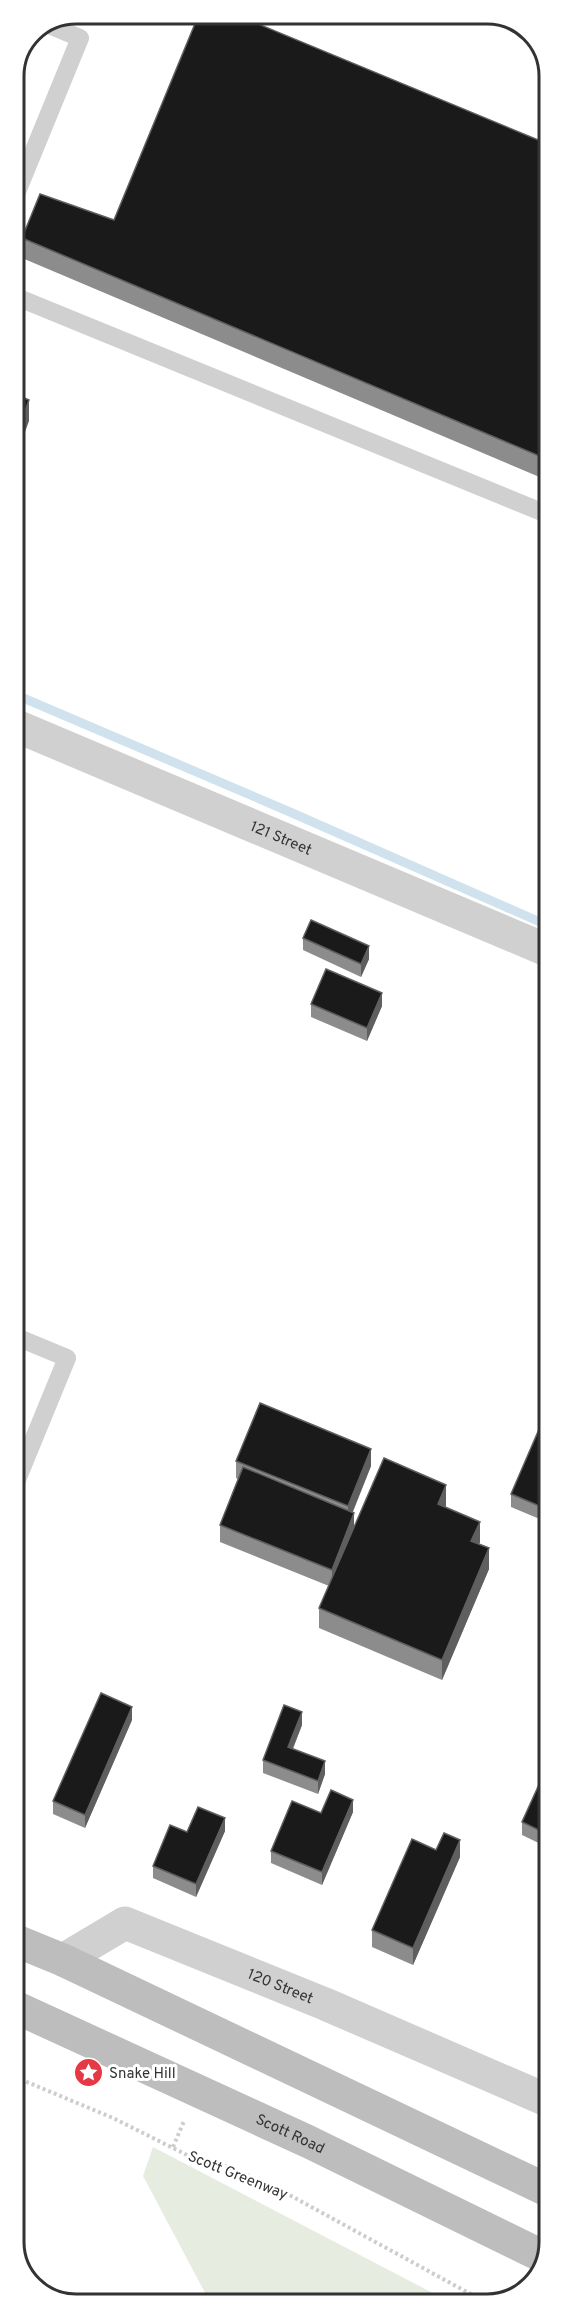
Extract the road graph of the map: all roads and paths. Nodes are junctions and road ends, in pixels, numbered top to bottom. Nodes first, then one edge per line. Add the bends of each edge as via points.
1 (56, 28) edge
2 (24, 175) edge
3 (24, 300) edge
4 (539, 511) edge
5 (24, 728) edge
6 (539, 947) edge
7 (24, 1340) edge
8 (24, 1463) edge
9 (24, 1944) edge
10 (63, 1960) junction
11 (24, 2012) edge
12 (24, 2081) edge
13 (539, 2096) edge
14 (539, 2186) edge
15 (538, 2254) edge
16 (471, 2294) edge

1 - 2 lane via 80,38
3 - 4 lane
5 - 6 street, 121 Street
7 - 8 lane via 67,1358
9 - 10 main road
10 - 13 street, 120 Street via 125,1923
10 - 14 main road
11 - 15 main road, Scott Road via 309,2142
12 - 16 path, Scott Greenway via 113,2118 197,2160 225,2166 273,2186

